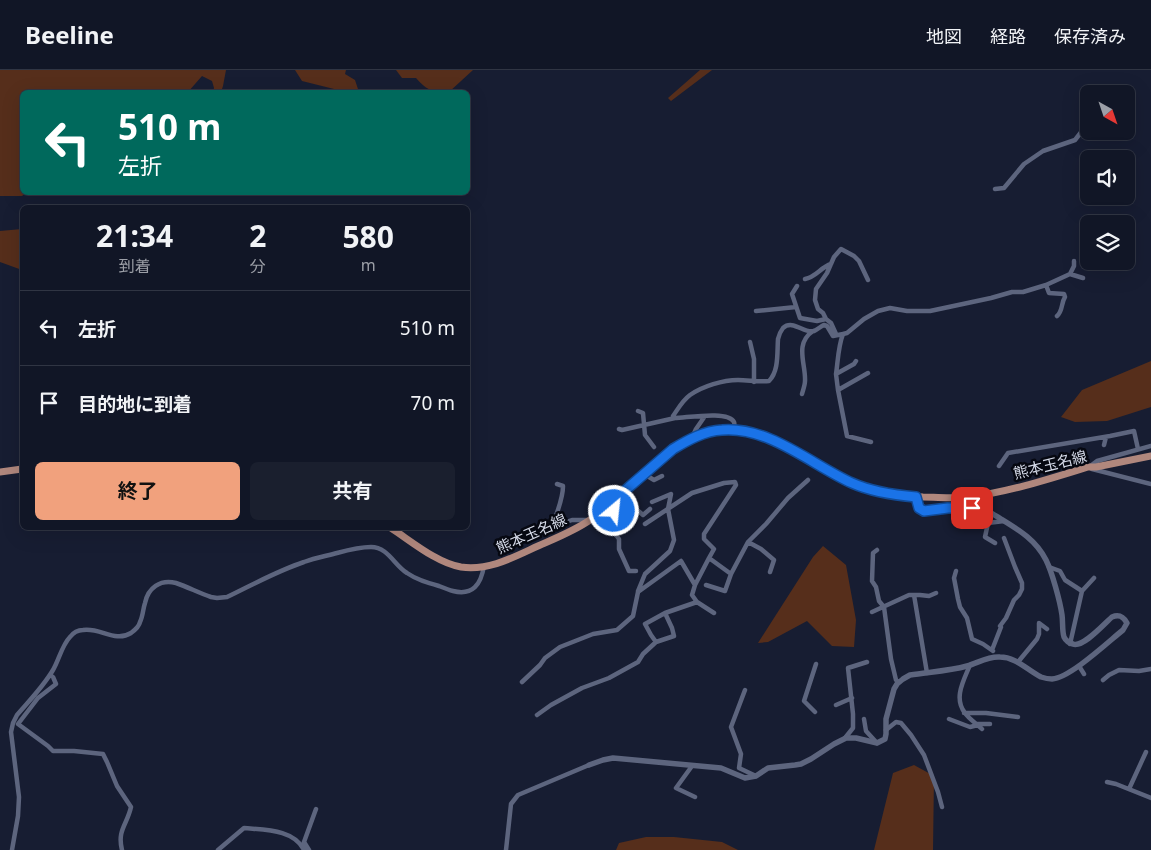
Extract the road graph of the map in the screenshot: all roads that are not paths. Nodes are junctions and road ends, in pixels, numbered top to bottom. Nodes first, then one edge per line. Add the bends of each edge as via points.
1 (1080, 134) edge
2 (995, 189) dead end
3 (1074, 261) dead end
4 (831, 264) junction
5 (1070, 274) junction
6 (1083, 278) dead end
7 (805, 279) dead end
8 (868, 280) dead end
9 (1046, 285) junction
10 (797, 286) dead end
11 (796, 307) junction
12 (756, 311) dead end
13 (1057, 316) dead end
14 (826, 319) junction
15 (814, 331) junction
16 (843, 334) junction
17 (836, 335) junction
18 (750, 342) dead end
19 (856, 361) dead end
20 (868, 373) dead end
21 (836, 374) junction
22 (754, 382) junction
23 (838, 390) junction
24 (802, 394) dead end
25 (638, 411) dead end
26 (705, 416) junction
27 (675, 418) junction
28 (644, 425) junction
29 (619, 429) dead end
30 (734, 430) junction
31 (1106, 437) junction
32 (692, 438) junction
33 (871, 442) dead end
34 (1104, 445) dead end
35 (1151, 446) edge
36 (654, 447) dead end
37 (1138, 449) junction
38 (1151, 456) edge
39 (999, 466) dead end
40 (1088, 467) junction
41 (20, 468) edge
42 (0, 472) edge
43 (644, 474) junction
44 (662, 476) dead end
45 (808, 480) dead end
46 (557, 484) dead end
47 (1151, 484) edge
48 (916, 497) junction
49 (614, 500) junction
50 (652, 502) dead end
51 (650, 509) dead end
52 (668, 509) junction
53 (589, 520) junction
54 (1004, 521) junction
55 (645, 524) dead end
56 (394, 530) edge
57 (1004, 538) dead end
58 (748, 542) junction
59 (996, 543) dead end
60 (877, 550) dead end
61 (709, 558) junction
62 (484, 566) junction
63 (1049, 567) junction
64 (636, 571) dead end
65 (956, 571) dead end
66 (770, 572) dead end
67 (731, 574) junction
68 (1094, 578) dead end
69 (695, 584) junction
70 (706, 585) dead end
71 (1082, 590) junction
72 (638, 592) junction
73 (936, 593) dead end
74 (914, 595) junction
75 (697, 602) junction
76 (884, 607) junction
77 (872, 612) dead end
78 (665, 613) junction
79 (714, 613) dead end
80 (1048, 628) dead end
81 (656, 642) junction
82 (1070, 644) junction
83 (992, 650) junction
84 (994, 657) junction
85 (867, 662) dead end
86 (1018, 662) junction
87 (816, 664) dead end
88 (970, 665) junction
89 (1079, 666) junction
90 (1151, 669) edge
91 (927, 673) junction
92 (1084, 674) dead end
93 (50, 675) junction
94 (1103, 680) dead end
95 (522, 682) dead end
96 (899, 682) junction
97 (745, 690) dead end
98 (852, 698) junction
99 (836, 705) dead end
100 (815, 712) dead end
101 (964, 713) junction
102 (537, 715) dead end
103 (1018, 717) dead end
104 (864, 719) dead end
105 (949, 719) dead end
106 (977, 724) junction
107 (990, 724) dead end
108 (982, 729) dead end
109 (886, 730) junction
110 (844, 739) junction
111 (877, 743) junction
112 (1146, 752) dead end
113 (589, 766) joint
114 (692, 766) junction
115 (756, 776) junction
116 (1107, 782) dead end
117 (1129, 790) junction
118 (695, 797) dead end
119 (1151, 798) edge
120 (942, 807) dead end
121 (316, 810) dead end
122 (12, 850) edge
123 (122, 850) edge
124 (218, 850) edge
125 (304, 850) edge
126 (309, 850) edge
127 (506, 850) edge

1 - 2 street via 1075,140 1043,151 1024,164 1004,188
3 - 5 street
4 - 7 street
4 - 8 street via 841,249 859,261
4 - 14 street via 816,289 818,309
5 - 6 street
5 - 9 street
9 - 13 street via 1049,293 1064,294
9 - 16 street via 930,312 890,308 878,311
10 - 11 street via 792,294
11 - 12 street
11 - 14 street via 800,318 809,321
14 - 17 street
15 - 17 street via 824,325 833,336
15 - 22 street via 791,325 783,329 779,334 773,377 769,381
15 - 24 street via 804,340 802,347 805,381
16 - 17 street
16 - 21 street
18 - 22 street
19 - 21 street
20 - 23 street
21 - 23 street
22 - 27 street via 737,380 703,388 681,404 673,416
23 - 33 street via 847,436
25 - 28 street via 643,413
26 - 27 street
26 - 30 street via 730,417
26 - 32 street
27 - 28 street
28 - 29 street
28 - 36 street via 645,436
30 - 32 main road, 熊本玉名線
30 - 48 main road, 熊本玉名線 via 769,438 853,483
31 - 34 street
31 - 37 street via 1134,431
31 - 39 street via 1008,454
32 - 43 main road, 熊本玉名線 via 673,449
35 - 37 street
37 - 40 street via 1097,461
38 - 40 main road, 熊本玉名線
40 - 47 street
40 - 48 main road, 熊本玉名線 via 968,497
41 - 42 main road
43 - 44 street via 654,480
43 - 49 main road, 熊本玉名線
45 - 58 street
46 - 53 street via 563,490 554,521 558,525 572,520
48 - 54 street via 919,508 924,511 984,509
49 - 51 street via 627,501 643,515
49 - 53 main road, 熊本玉名線
49 - 64 street via 613,530 629,572
50 - 52 street via 671,494
52 - 55 street
52 - 61 street via 692,493 735,482 704,534 704,539 714,549
52 - 72 street via 674,540 670,551 645,574
53 - 62 main road, 熊本玉名線 via 553,540
54 - 59 street via 988,523 985,537
54 - 63 street via 1036,545
56 - 62 main road, 熊本玉名線 via 426,551 460,567
57 - 83 street via 1022,589 1000,626
58 - 66 street via 774,560
58 - 67 street
60 - 76 street via 873,553 872,582
61 - 67 street
61 - 69 street
62 - 93 street via 480,583 475,588 454,591 419,580 402,570 381,549 366,547 305,561 217,598 176,584 160,583 149,592 136,629 122,637 94,630 75,632 68,638
63 - 71 street via 1060,571 1065,580
63 - 82 street via 1062,613 1064,636
65 - 83 street via 958,599 968,618 972,639
67 - 70 street via 725,591
68 - 71 street
69 - 72 street via 681,561
69 - 75 street via 692,595
71 - 82 street
72 - 95 street via 632,616 617,630 593,634 560,647
73 - 74 street
74 - 76 street
74 - 91 street
75 - 78 street
75 - 79 street
76 - 77 street
76 - 96 street via 893,666
78 - 81 street via 674,636
78 - 81 street via 645,624
80 - 86 street via 1039,623 1039,634
81 - 102 street via 638,662 582,688
82 - 89 street via 1079,645 1116,615 1125,618 1127,623 1123,630
83 - 84 street
84 - 86 street
84 - 88 street
85 - 98 street via 848,668
86 - 89 street via 1044,678 1052,679
87 - 100 street via 804,701
88 - 91 street
88 - 101 street via 961,686 960,700
89 - 92 street
90 - 94 street via 1119,670
91 - 96 street via 910,675
93 - 122 street via 17,715 11,732 19,797
93 - 123 street via 56,684 38,698 18,724 53,751 103,754 131,807 120,833
96 - 109 street via 894,689
97 - 115 street via 731,727 741,754 739,768
98 - 99 street
98 - 110 street via 853,728
101 - 103 street
101 - 106 street
104 - 111 street via 866,731
105 - 106 street via 970,727
106 - 107 street
106 - 108 street
109 - 111 street via 885,739
109 - 120 street via 896,722 901,723 911,735 924,755
110 - 111 street
110 - 115 street via 802,764 768,768
112 - 117 street
113 - 114 street via 613,758
113 - 127 street via 518,795 511,804
114 - 115 street via 721,768 745,778
114 - 118 street via 676,788
116 - 117 street
117 - 119 street
121 - 126 street via 304,842
124 - 125 street via 244,828 278,831

